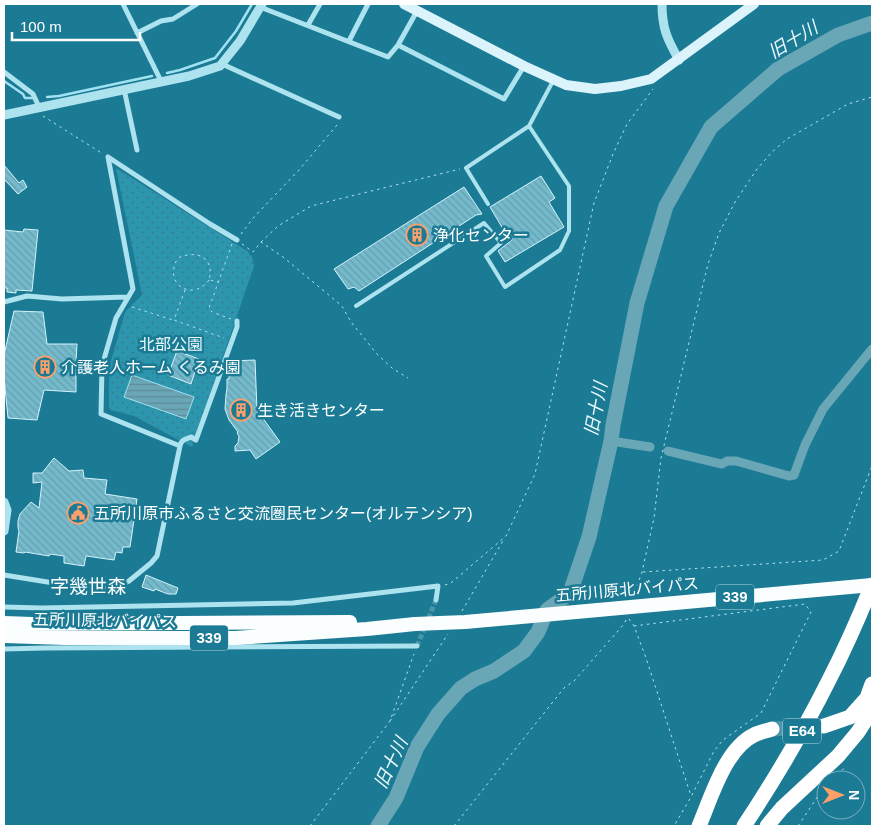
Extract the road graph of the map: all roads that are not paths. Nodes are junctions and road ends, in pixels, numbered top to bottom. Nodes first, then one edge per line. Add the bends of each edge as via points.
1 (123, 4) edge
2 (197, 4) edge
3 (320, 4) edge
4 (368, 4) edge
5 (404, 4) edge
6 (662, 4) edge
7 (754, 4) edge
8 (261, 6) edge
9 (417, 11) junction
10 (308, 25) junction
11 (137, 33) junction
12 (349, 42) junction
13 (398, 45) junction
14 (679, 60) junction
15 (222, 64) junction
16 (524, 66) junction
17 (4, 72) edge
18 (554, 79) junction
19 (161, 82) junction
20 (124, 89) junction
21 (39, 107) junction
22 (4, 115) edge
23 (339, 117) road end
24 (529, 126) junction
25 (137, 150) dead end
26 (488, 204) dead end
27 (236, 239) road end
28 (128, 297) junction
29 (4, 302) edge
30 (356, 306) dead end
31 (237, 321) road end
32 (180, 446) junction
33 (4, 502) edge
34 (4, 532) edge
35 (4, 575) edge
36 (872, 585) edge
37 (436, 600) dead end
38 (4, 608) edge
39 (4, 623) edge
40 (415, 624) junction
41 (4, 636) edge
42 (417, 646) road end
43 (4, 649) edge
44 (872, 684) edge
45 (872, 710) edge
46 (824, 726) tunnel mouth
47 (772, 729) tunnel mouth
48 (699, 826) edge
49 (744, 826) edge
50 (768, 826) edge

1 - 11 street
2 - 11 street via 173,19
3 - 10 street
4 - 12 street
5 - 9 main road
6 - 14 street via 663,26
7 - 14 main road
8 - 10 street
8 - 15 street
9 - 13 street
9 - 16 main road
10 - 12 street
11 - 19 street
12 - 13 street via 388,57
13 - 16 street via 504,99
14 - 18 main road via 651,79 621,86 566,85
15 - 19 street
15 - 23 street
16 - 18 main road
17 - 21 street via 33,94
18 - 24 lane
19 - 20 street
20 - 21 street
20 - 25 street
21 - 22 street
24 - 26 lane via 466,168
24 - 30 lane via 568,186 569,231 560,250 505,287 486,256 501,243 484,223
27 - 28 street via 108,158 133,289
28 - 29 street via 62,299 26,296
28 - 32 street via 116,318 102,366 101,414
31 - 32 street via 196,440 191,437 184,439
32 - 35 street via 157,556 129,581 113,589
33 - 34 street via 7,510
36 - 40 highway, 五所川原北バイパス / 339, bridge
36 - 49 highway, E64 via 801,733
37 - 38 street via 438,586 293,602
39 - 40 highway, 五所川原北バイパス / 339
40 - 41 highway, 五所川原北バイパス / 339 via 236,638
42 - 43 street
44 - 46 highway via 867,698 850,717
45 - 50 highway via 838,756 782,808
47 - 48 highway via 753,735 734,750

